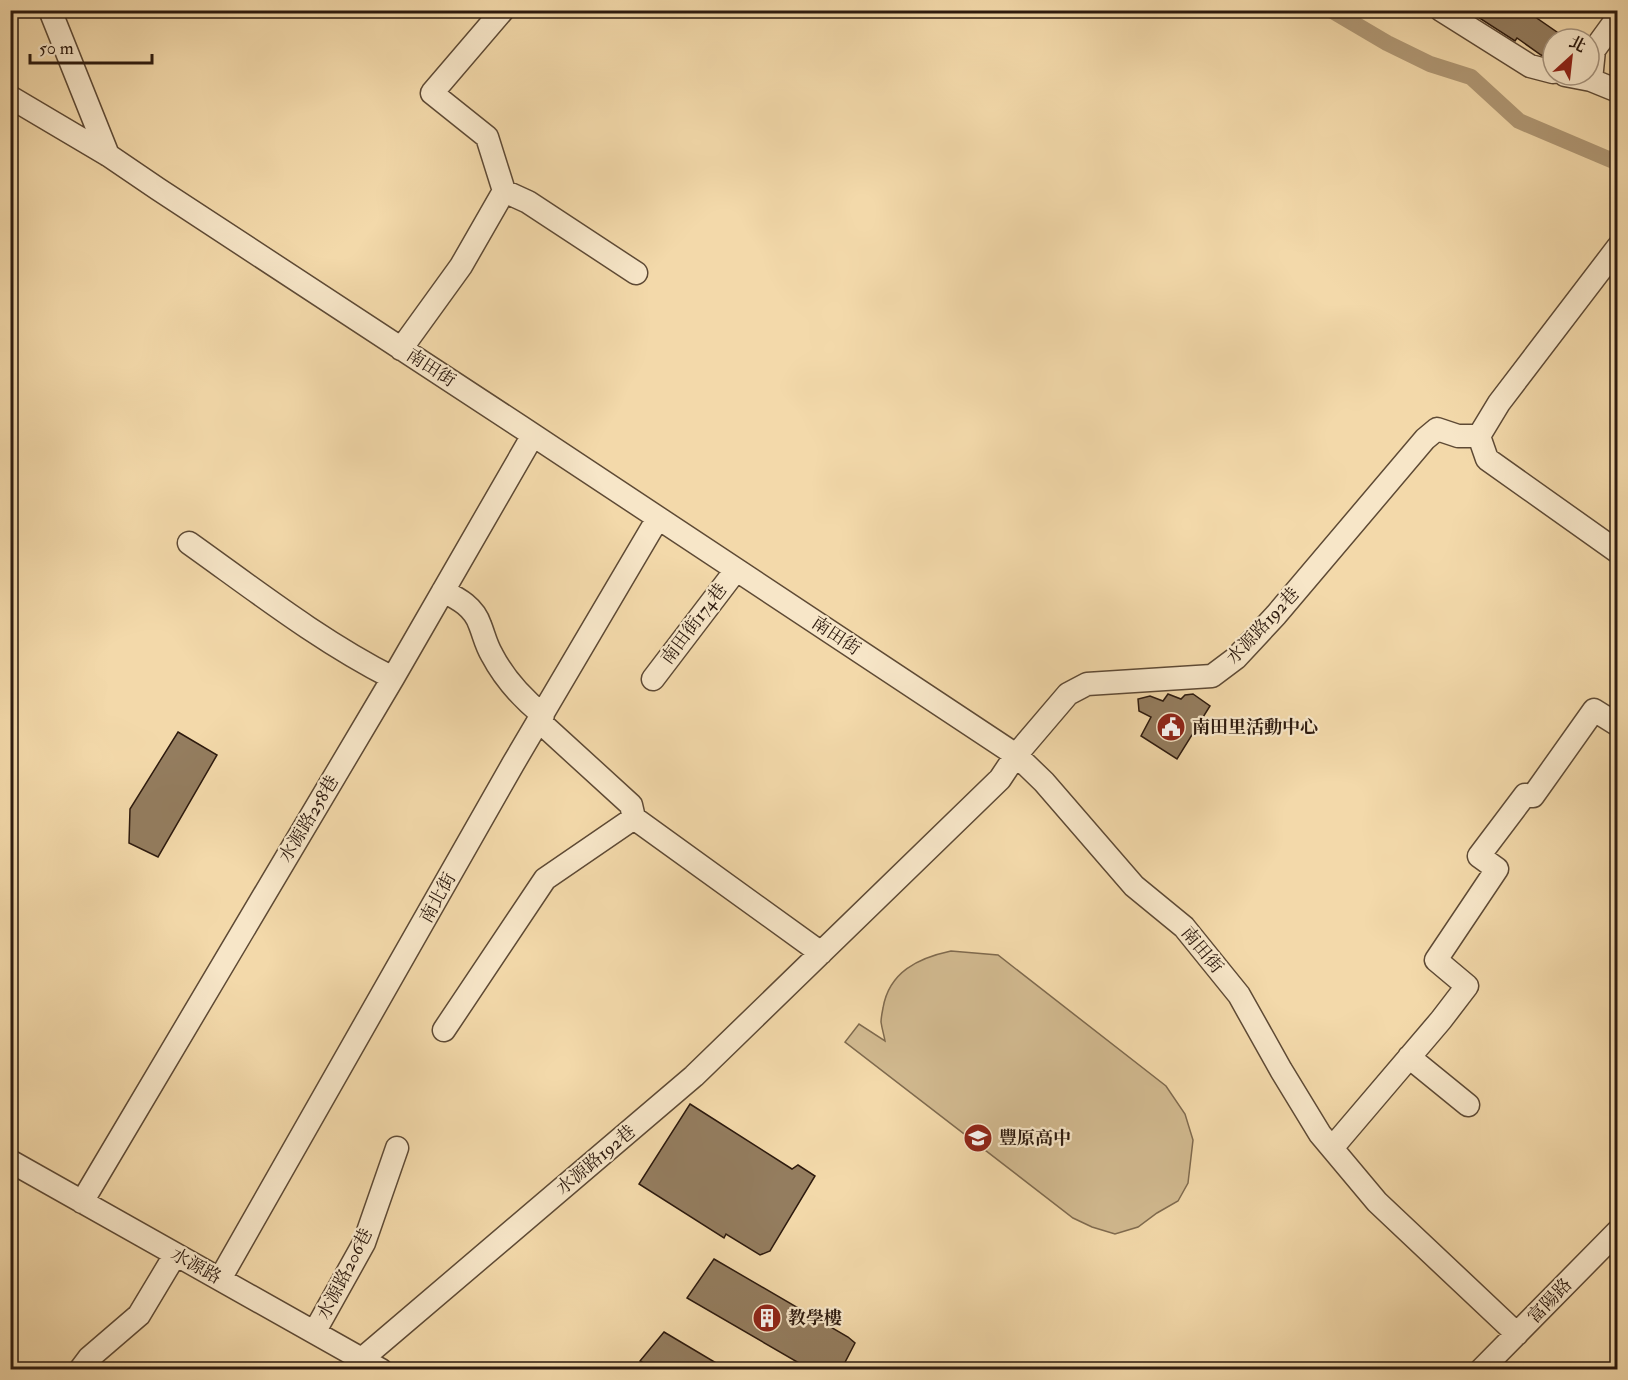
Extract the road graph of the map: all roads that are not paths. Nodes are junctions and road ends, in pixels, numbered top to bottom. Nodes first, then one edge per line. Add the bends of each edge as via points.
1 (50, 10) edge
2 (503, 10) edge
3 (1441, 10) edge
4 (1617, 17) edge
5 (1601, 40) edge
6 (1541, 69) edge
7 (1601, 85) edge
8 (1617, 92) edge
9 (10, 97) edge
10 (108, 155) junction
11 (504, 191) junction
12 (1617, 247) edge
13 (636, 273) dead end
14 (401, 349) junction
15 (533, 435) junction
16 (1479, 436) junction
17 (658, 518) junction
18 (189, 543) dead end
19 (1617, 552) edge
20 (736, 570) junction
21 (443, 591) junction
22 (393, 678) junction
23 (653, 679) dead end
24 (541, 718) junction
25 (1617, 726) edge
26 (1016, 755) junction
27 (634, 818) junction
28 (821, 953) junction
29 (444, 1029) dead end
30 (1409, 1057) junction
31 (1468, 1105) dead end
32 (397, 1148) dead end
33 (1332, 1148) junction
34 (10, 1161) edge
35 (82, 1202) junction
36 (1617, 1231) edge
37 (175, 1254) junction
38 (220, 1279) junction
39 (315, 1331) junction
40 (1517, 1334) junction
41 (372, 1364) edge
42 (80, 1370) edge
43 (1481, 1370) edge

1 - 10 street
2 - 11 street via 432,93 487,137
3 - 6 street via 1530,66
4 - 5 street
7 - 8 street
9 - 10 street, 南田街
10 - 14 street, 南田街
11 - 13 street via 528,202
11 - 14 street via 461,266
12 - 16 street via 1499,403
14 - 15 street, 南田街
15 - 17 street, 南田街
15 - 21 street, 水源路258巷
16 - 19 street via 1487,459
16 - 26 street, 水源路192巷 via 1458,436 1437,429 1425,438 1276,615 1236,658 1212,676 1087,684 1068,694
17 - 20 street, 南田街
17 - 24 street, 南北街
18 - 22 street via 314,632
20 - 23 street, 南田街174巷
20 - 26 street, 南田街
21 - 22 street, 水源路258巷
21 - 24 street via 473,612 491,654
22 - 35 street, 水源路258巷
24 - 27 street via 631,805
24 - 38 street, 南北街
25 - 30 street via 1594,710 1533,796 1525,795 1479,856 1497,869 1436,960 1467,986
26 - 28 street, 水源路192巷 via 1000,779
26 - 33 street, 南田街 via 1134,886 1184,927 1239,995 1281,1070
27 - 28 street
27 - 29 street via 545,879
28 - 41 street, 水源路192巷 via 694,1076
30 - 31 street
30 - 33 street
32 - 39 street, 水源路206巷 via 364,1243
33 - 40 street, 南田街 via 1377,1202
34 - 35 street, 水源路
35 - 37 street, 水源路
36 - 40 street, 富陽路
37 - 38 street, 水源路
37 - 42 street via 139,1315
38 - 39 street, 水源路
39 - 41 street, 水源路
40 - 43 street, 富陽路

